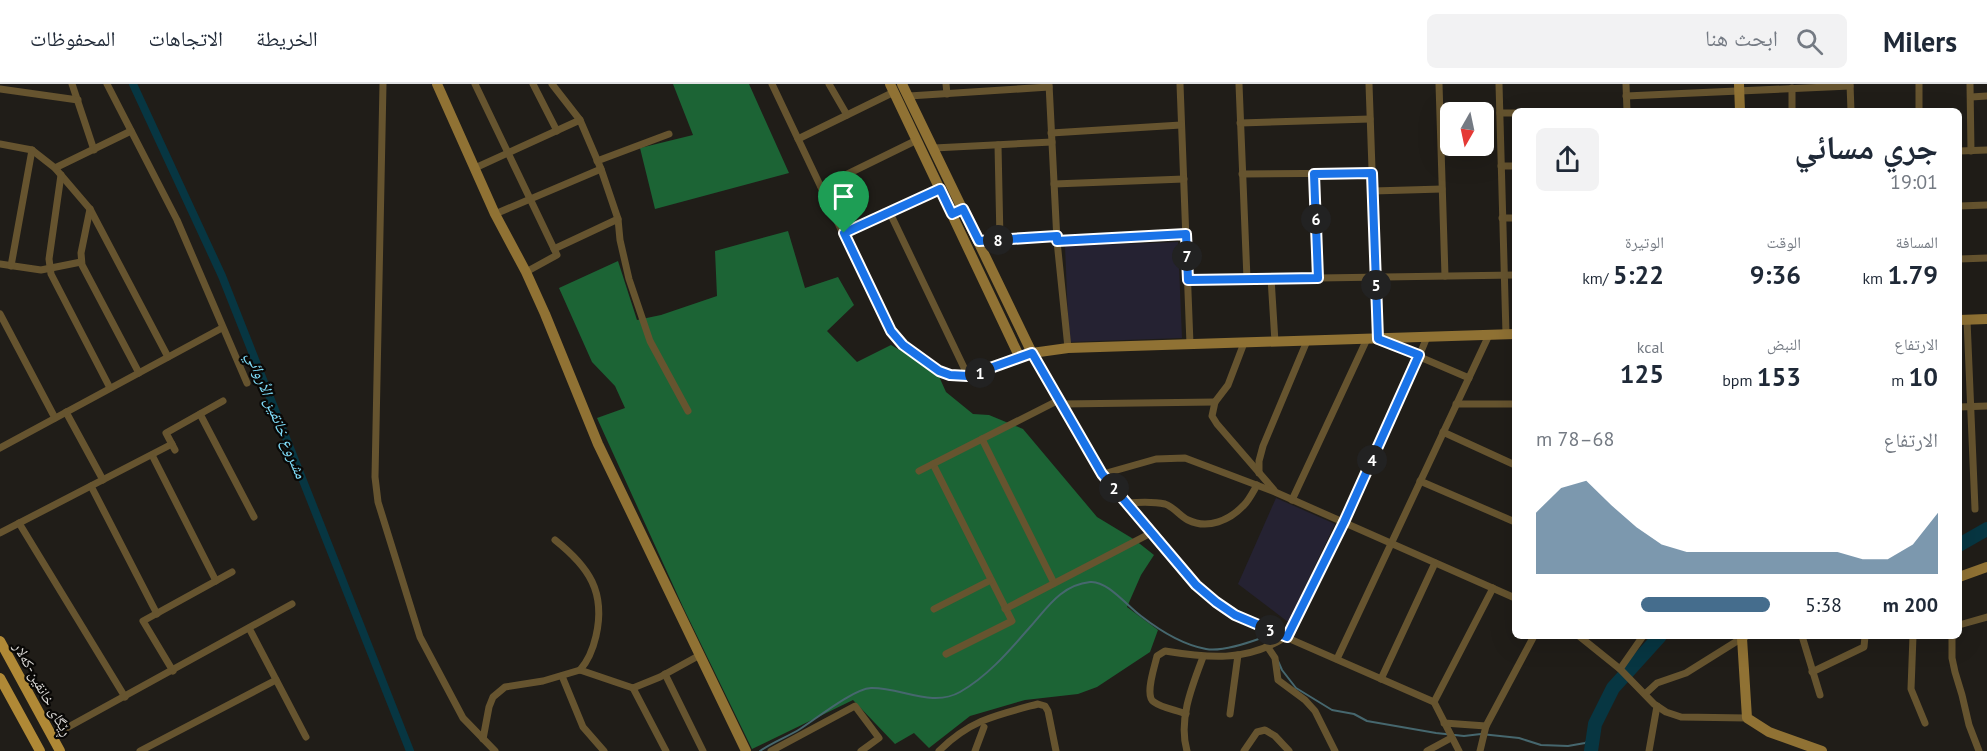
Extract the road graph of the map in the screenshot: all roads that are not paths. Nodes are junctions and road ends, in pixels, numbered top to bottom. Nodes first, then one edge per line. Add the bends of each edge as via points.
1 (72, 84) edge
2 (107, 84) edge
3 (383, 84) edge
4 (437, 84) edge
5 (475, 84) edge
6 (533, 84) edge
7 (552, 84) edge
8 (772, 84) edge
9 (829, 84) edge
10 (946, 84) edge
11 (1180, 84) edge
12 (1239, 84) edge
13 (1369, 84) edge
14 (1439, 84) edge
15 (1499, 84) edge
16 (1626, 84) edge
17 (1686, 84) edge
18 (1919, 84) edge
19 (1970, 84) edge
20 (1850, 85) edge
21 (1049, 86) edge
22 (896, 87) edge
23 (996, 87) edge
24 (1739, 87) edge
25 (1792, 88) junction
26 (0, 89) edge
27 (1686, 93) junction
28 (947, 94) junction
29 (909, 96) junction
30 (1626, 96) junction
31 (1987, 96) edge
32 (1971, 97) junction
33 (78, 100) junction
34 (1627, 108) edge
35 (1740, 108) edge
36 (1792, 108) edge
37 (1851, 108) edge
38 (1919, 108) edge
39 (916, 110) junction
40 (1512, 112) edge
41 (1500, 113) junction
42 (847, 115) junction
43 (905, 115) junction
44 (1370, 119) junction
45 (580, 120) junction
46 (1240, 123) junction
47 (1181, 125) junction
48 (131, 131) junction
49 (557, 131) junction
50 (1052, 133) junction
51 (669, 134) dead end
52 (798, 139) junction
53 (917, 140) junction
54 (1052, 142) junction
55 (0, 144) edge
56 (998, 145) junction
57 (934, 148) junction
58 (33, 150) junction
59 (94, 150) junction
60 (1987, 150) edge
61 (1962, 151) edge
62 (1971, 151) junction
63 (509, 154) junction
64 (597, 161) junction
65 (1501, 166) junction
66 (1512, 166) edge
67 (55, 168) junction
68 (475, 168) junction
69 (601, 169) junction
70 (1372, 173) junction
71 (1242, 174) junction
72 (1314, 174) junction
73 (62, 175) junction
74 (1184, 179) junction
75 (1054, 184) junction
76 (821, 187) junction
77 (940, 189) junction
78 (1442, 189) junction
79 (1372, 191) junction
80 (530, 200) junction
81 (1962, 206) edge
82 (1987, 206) edge
83 (90, 209) junction
84 (963, 209) junction
85 (889, 211) junction
86 (495, 214) junction
87 (952, 214) junction
88 (1503, 218) junction
89 (1512, 218) edge
90 (618, 219) junction
91 (844, 233) junction
92 (1186, 234) junction
93 (1057, 239) junction
94 (1000, 240) junction
95 (979, 241) junction
96 (554, 249) junction
97 (1987, 258) edge
98 (1962, 259) edge
99 (81, 262) junction
100 (0, 264) edge
101 (11, 266) junction
102 (50, 269) junction
103 (526, 272) junction
104 (1512, 275) edge
105 (1445, 276) junction
106 (1504, 276) junction
107 (1376, 277) junction
108 (1271, 278) junction
109 (1318, 278) junction
110 (1247, 279) junction
111 (1188, 280) junction
112 (0, 314) edge
113 (1987, 319) edge
114 (1963, 320) edge
115 (222, 328) junction
116 (1510, 334) edge
117 (1489, 335) junction
118 (1427, 337) junction
119 (1373, 339) junction
120 (1307, 341) junction
121 (1275, 342) junction
122 (1244, 343) junction
123 (1190, 344) junction
124 (1068, 348) junction
125 (1032, 353) junction
126 (1419, 355) junction
127 (168, 357) junction
128 (1020, 358) junction
129 (139, 373) junction
130 (968, 376) junction
131 (1469, 378) junction
132 (247, 383) dead end
133 (110, 388) junction
134 (223, 401) dead end
135 (1061, 402) junction
136 (1215, 402) junction
137 (1512, 404) edge
138 (1456, 405) junction
139 (1969, 406) junction
140 (1987, 406) edge
141 (1962, 407) edge
142 (688, 411) dead end
143 (66, 412) junction
144 (200, 414) junction
145 (55, 418) junction
146 (1443, 432) junction
147 (982, 439) junction
148 (0, 448) edge
149 (152, 455) junction
150 (933, 464) junction
151 (1512, 464) edge
152 (919, 471) dead end
153 (1259, 472) junction
154 (1102, 474) junction
155 (103, 480) junction
156 (1420, 481) junction
157 (1257, 485) junction
158 (91, 486) junction
159 (1275, 492) junction
160 (1292, 500) junction
161 (1127, 503) junction
162 (1975, 509) dead end
163 (255, 517) dead end
164 (1512, 521) edge
165 (1344, 522) junction
166 (20, 523) junction
167 (0, 533) edge
168 (1151, 533) junction
169 (555, 540) dead end
170 (1391, 543) junction
171 (1435, 563) junction
172 (1987, 567) edge
173 (232, 572) dead end
174 (1962, 576) edge
175 (991, 580) junction
176 (216, 581) junction
177 (1054, 583) junction
178 (1493, 588) junction
179 (1512, 597) edge
180 (292, 604) dead end
181 (934, 609) dead end
182 (1005, 609) junction
183 (157, 614) junction
184 (1987, 617) edge
185 (1962, 624) edge
186 (249, 628) junction
187 (1287, 637) junction
188 (1532, 639) edge
189 (1583, 639) edge
190 (1641, 639) edge
191 (1740, 639) edge
192 (1743, 639) edge
193 (1803, 639) edge
194 (1865, 639) edge
195 (1915, 639) edge
196 (1952, 639) edge
197 (0, 641) edge
198 (1267, 646) junction
199 (946, 654) dead end
200 (700, 655) junction
201 (1238, 656) junction
202 (1203, 657) junction
203 (1337, 659) junction
204 (1620, 669) junction
205 (580, 670) junction
206 (172, 671) junction
207 (1812, 672) junction
208 (665, 674) junction
209 (562, 676) junction
210 (0, 678) edge
211 (1381, 679) junction
212 (276, 680) junction
213 (633, 688) junction
214 (1645, 694) junction
215 (1820, 696) dead end
216 (125, 697) junction
217 (1434, 702) junction
218 (1658, 706) junction
219 (1186, 714) junction
220 (1230, 714) dead end
221 (1747, 717) junction
222 (1444, 723) junction
223 (1925, 723) dead end
224 (1486, 726) junction
225 (984, 727) dead end
226 (52, 736) junction
227 (306, 737) dead end
228 (1451, 738) junction
229 (483, 739) junction
230 (871, 744) junction
231 (40, 751) edge
232 (60, 751) edge
233 (140, 751) edge
234 (495, 751) edge
235 (604, 751) edge
236 (666, 751) edge
237 (703, 751) edge
238 (746, 751) edge
239 (771, 751) edge
240 (861, 751) edge
241 (876, 751) edge
242 (939, 751) edge
243 (975, 751) edge
244 (1056, 751) edge
245 (1187, 751) edge
246 (1244, 751) edge
247 (1289, 751) edge
248 (1335, 751) edge
249 (1427, 751) edge
250 (1459, 751) edge
251 (1480, 751) edge
252 (1649, 751) edge
253 (1822, 751) edge
254 (1979, 751) edge

1 - 33 street
2 - 48 street
3 - 229 street via 375,477 378,502 420,637 463,718
4 - 68 street
5 - 63 street
6 - 49 street
7 - 45 street
8 - 52 street
9 - 42 street
10 - 28 street
11 - 47 street
12 - 46 street
13 - 44 street
14 - 78 street
15 - 41 street
16 - 30 street
17 - 27 street
18 - 38 street
19 - 32 street
20 - 25 street
20 - 37 street
21 - 23 street
21 - 50 street
22 - 29 street
22 - 42 street
22 - 43 street
23 - 28 street
24 - 25 street
24 - 27 street
24 - 35 street
25 - 36 street
26 - 33 street
27 - 30 street
28 - 29 street
29 - 39 street
30 - 34 street
31 - 32 street
32 - 62 street
33 - 59 street
39 - 43 street
39 - 57 street
40 - 41 street
41 - 65 street
42 - 52 street
43 - 53 street
44 - 46 street
44 - 70 street
45 - 49 street
45 - 64 street
46 - 71 street
47 - 50 street
47 - 74 street
48 - 59 street
48 - 115 street via 177,220
49 - 63 street
50 - 54 street
51 - 64 street
52 - 76 street
53 - 76 street
53 - 77 street
54 - 56 street
54 - 75 street
55 - 58 street
56 - 57 street
56 - 94 street
57 - 84 street
58 - 67 street
58 - 101 street
59 - 67 street
60 - 62 street
61 - 62 street
63 - 68 street
63 - 80 street
64 - 69 street
65 - 66 street
65 - 88 street
67 - 73 street
68 - 86 street
69 - 80 street
69 - 90 street
70 - 72 street
70 - 79 street
71 - 72 street
71 - 110 street
72 - 109 street
73 - 83 street
73 - 102 street
74 - 75 street
74 - 92 street
75 - 93 street
76 - 91 street
77 - 85 street
77 - 87 street
78 - 79 street
78 - 105 street
79 - 107 street
80 - 86 street
80 - 96 street
81 - 82 street
83 - 99 street
83 - 127 street
84 - 87 street
84 - 95 street
85 - 91 street
85 - 130 street
86 - 103 street
87 - 128 street
88 - 89 street
88 - 106 street
90 - 96 street
90 - 142 street via 629,279 650,341
91 - 130 street via 896,338 939,371
92 - 93 street
92 - 111 street
93 - 94 street
93 - 124 street
94 - 95 street
95 - 125 street
96 - 103 street via 557,255
97 - 98 street
99 - 102 street
99 - 129 street
100 - 101 street
101 - 102 street
102 - 133 street
103 - 200 street via 598,444
104 - 106 street
105 - 106 street
105 - 107 street
106 - 116 street
107 - 109 street
107 - 119 street
108 - 109 street
108 - 110 street
108 - 121 street
110 - 111 street
111 - 123 street
112 - 145 street
113 - 114 street
114 - 139 street
115 - 127 street
115 - 132 street
116 - 117 street
117 - 118 street
117 - 131 street
118 - 119 street
118 - 126 street
119 - 120 street
119 - 126 street
119 - 160 street
120 - 121 street
120 - 153 street via 1263,446
121 - 122 street
122 - 123 street
122 - 136 street via 1228,385
123 - 124 street
124 - 125 street
125 - 128 street
125 - 135 street
126 - 131 street
126 - 165 street
127 - 129 street
128 - 130 street
129 - 133 street
131 - 138 street
133 - 143 street
134 - 144 street
135 - 136 street
135 - 147 street
135 - 154 street
136 - 153 street via 1212,416 1217,424
137 - 138 street
138 - 146 street
139 - 140 street
139 - 141 street
139 - 162 street
143 - 145 street
143 - 155 street
144 - 149 street via 166,433 174,447
144 - 163 street
145 - 148 street
146 - 151 street
146 - 156 street
147 - 150 street
147 - 177 street
149 - 155 street
149 - 176 street
150 - 152 street
150 - 175 street
153 - 159 street
154 - 157 street via 1156,459 1185,458
154 - 161 street
155 - 158 street
156 - 164 street
156 - 170 street
157 - 159 street
157 - 161 street via 1245,505 1216,523 1187,520 1166,505 1149,501
158 - 166 street
158 - 183 street
159 - 160 street
160 - 165 street
161 - 168 street
165 - 170 street
165 - 187 street
166 - 167 street
166 - 216 street
168 - 177 street
168 - 187 street via 1216,602 1235,615
169 - 205 street via 584,566 599,599 594,647
170 - 171 street
170 - 203 street
171 - 178 street
171 - 211 street
172 - 174 street
173 - 176 street
175 - 181 street
175 - 182 street
176 - 183 street
177 - 182 street
178 - 179 street
178 - 217 street
180 - 186 street
182 - 199 street via 1012,621
183 - 206 street via 143,621
184 - 185 street
186 - 206 street
186 - 212 street
187 - 198 street
187 - 203 street
188 - 224 street
189 - 204 street
190 - 204 street
191 - 214 street via 1686,673 1657,683
192 - 221 street
193 - 207 street
194 - 207 street via 1864,647
195 - 223 street via 1911,689
196 - 254 street via 1953,665
197 - 226 main road, ڕێگای خانقین-کەلار
198 - 201 street
198 - 248 street via 1275,658 1278,680 1310,705
200 - 208 street
200 - 238 street
201 - 202 street
201 - 220 street
202 - 219 street
202 - 219 street via 1165,651 1156,658 1150,699
203 - 211 street
204 - 214 street
205 - 209 street
205 - 213 street
206 - 216 street
207 - 215 street
208 - 213 street
208 - 237 street
209 - 229 street via 505,687 489,707
209 - 235 street via 583,727
210 - 231 main road
211 - 217 street
212 - 227 street
212 - 233 street
213 - 236 street
214 - 218 street
216 - 226 street
217 - 222 street
218 - 221 street via 1681,717
218 - 252 street
219 - 245 street
221 - 253 street via 1769,732
222 - 224 street
222 - 228 street
224 - 251 street
225 - 243 street
226 - 232 main road, ڕێگای خانقین-کەلار
228 - 249 street
228 - 250 street
229 - 234 street
230 - 239 street via 879,738 855,706
230 - 240 street
230 - 241 street
242 - 244 street via 976,722 1038,704 1048,711
246 - 247 street via 1257,732 1265,730

